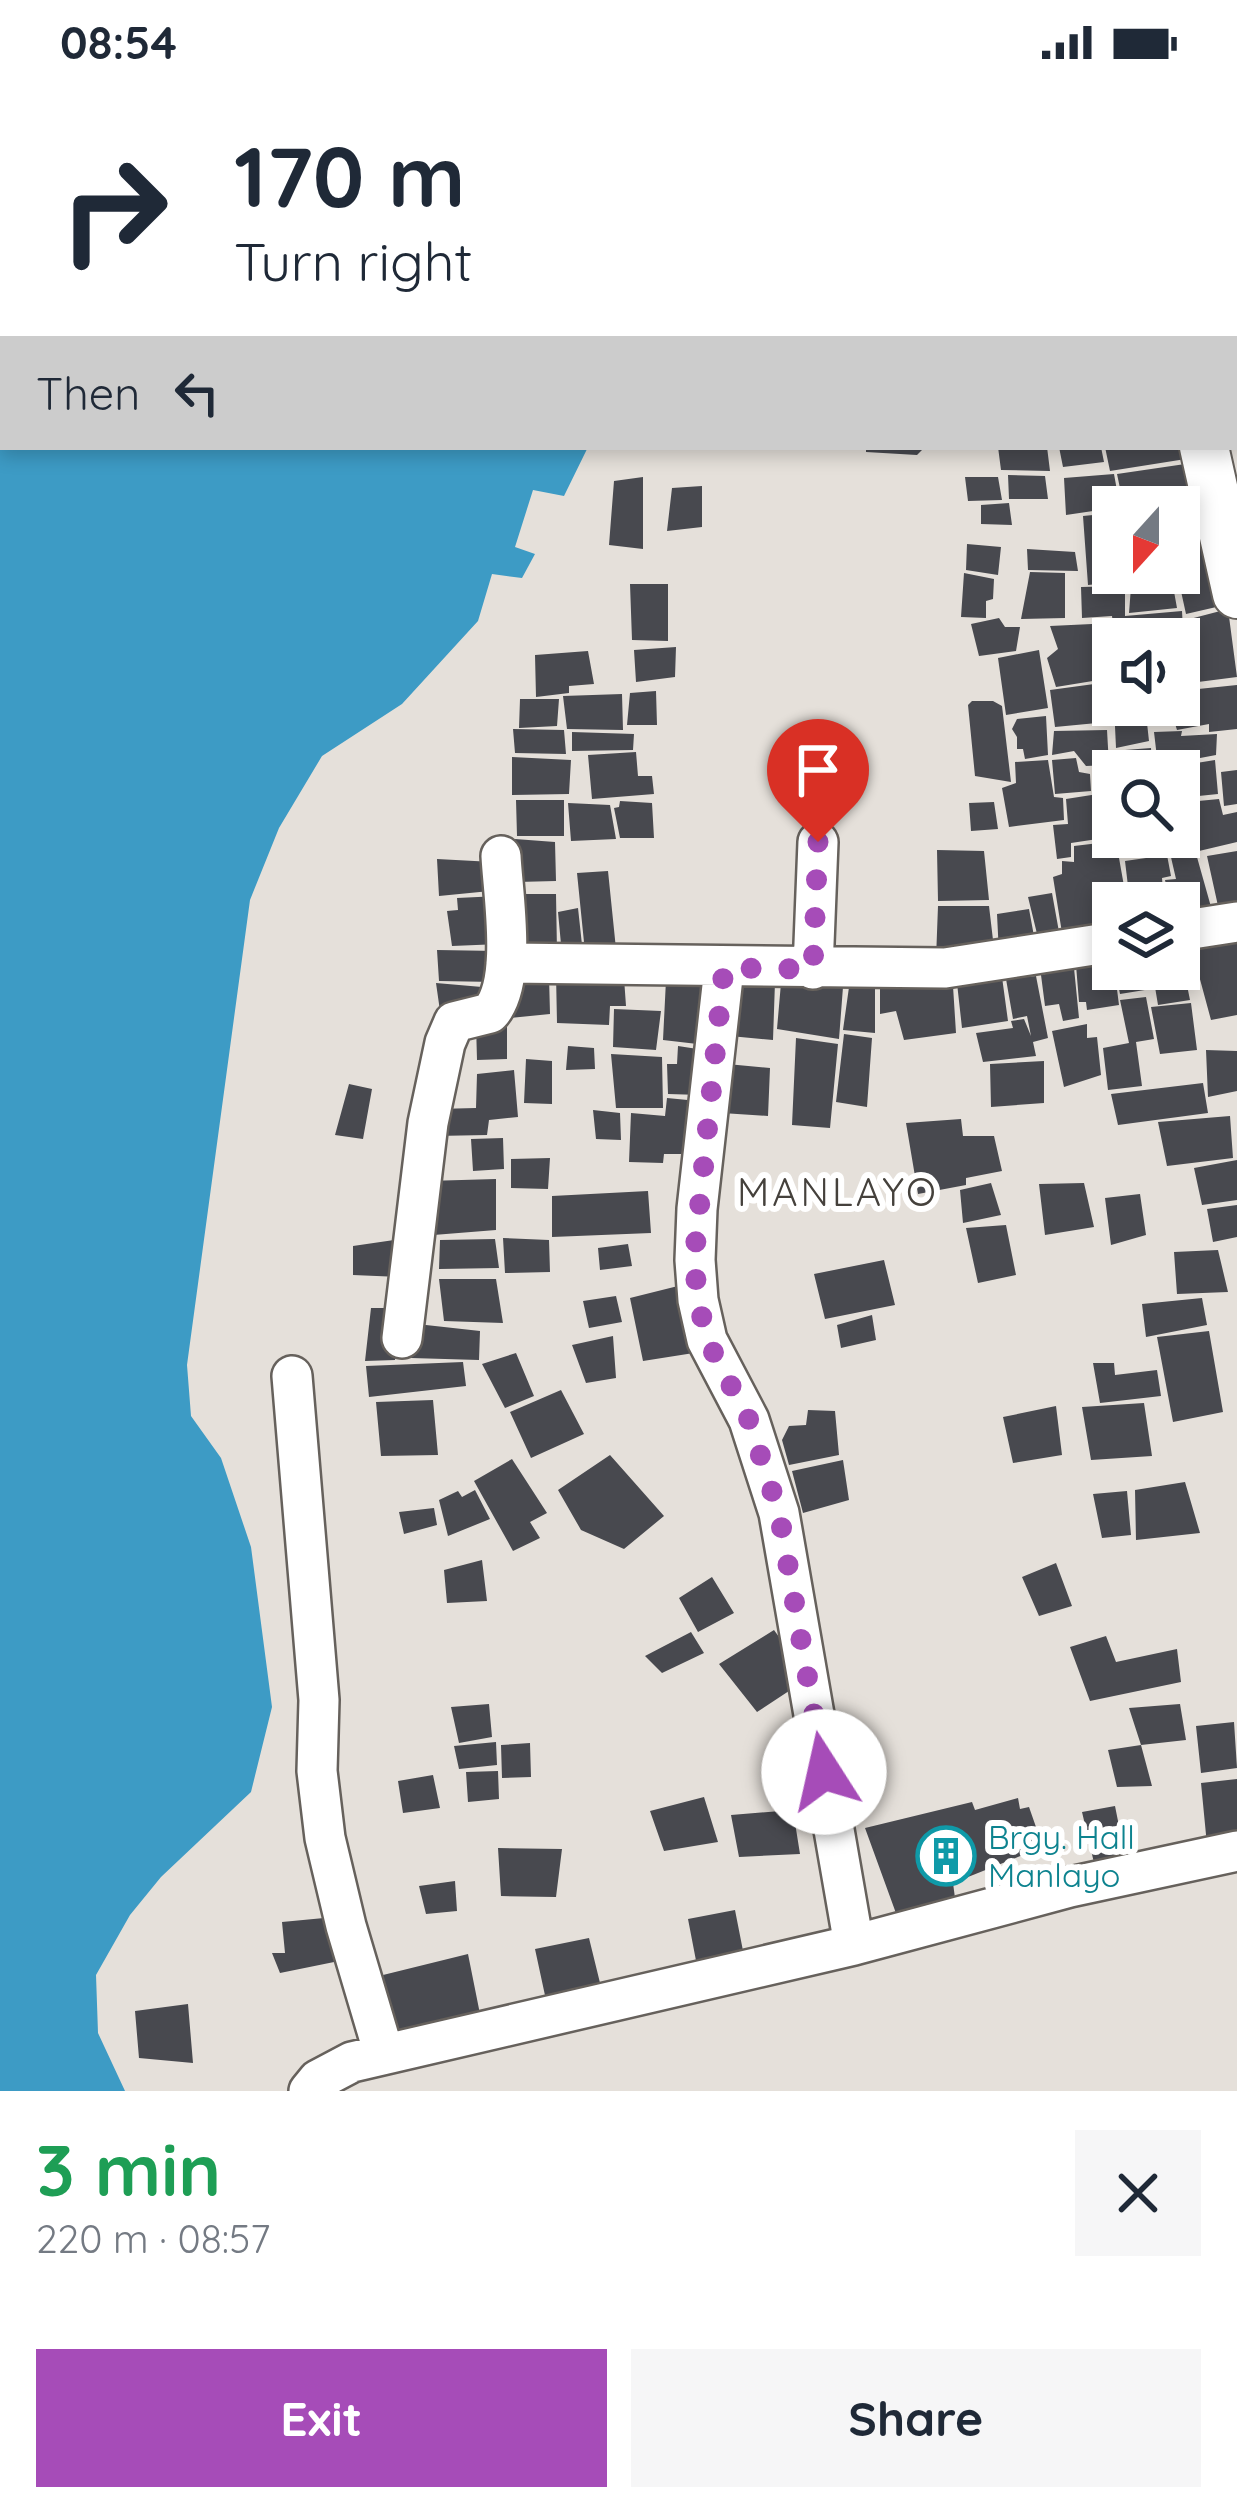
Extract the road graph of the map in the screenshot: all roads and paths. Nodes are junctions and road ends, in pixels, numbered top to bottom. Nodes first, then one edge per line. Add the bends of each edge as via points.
1 (1205, 450) edge
2 (1237, 594) edge
3 (818, 842) dead end
4 (501, 856) dead end
5 (1237, 922) edge
6 (1200, 928) edge
7 (1092, 945) edge
8 (506, 964) junction
9 (724, 968) junction
10 (813, 969) junction
11 (402, 1338) dead end
12 (292, 1376) dead end
13 (1237, 1851) edge
14 (854, 1945) junction
15 (384, 2054) junction
16 (309, 2091) edge

1 - 2 main road
3 - 10 street
4 - 8 street
5 - 6 street
7 - 10 street via 945,968
8 - 9 street
8 - 11 street via 496,1006 454,1022 445,1043
9 - 10 street
9 - 14 street via 697,1209 698,1300 707,1340 764,1456 779,1513
12 - 15 street via 319,1700 316,1771 346,1926
13 - 14 street
14 - 15 street
15 - 16 street via 352,2062

